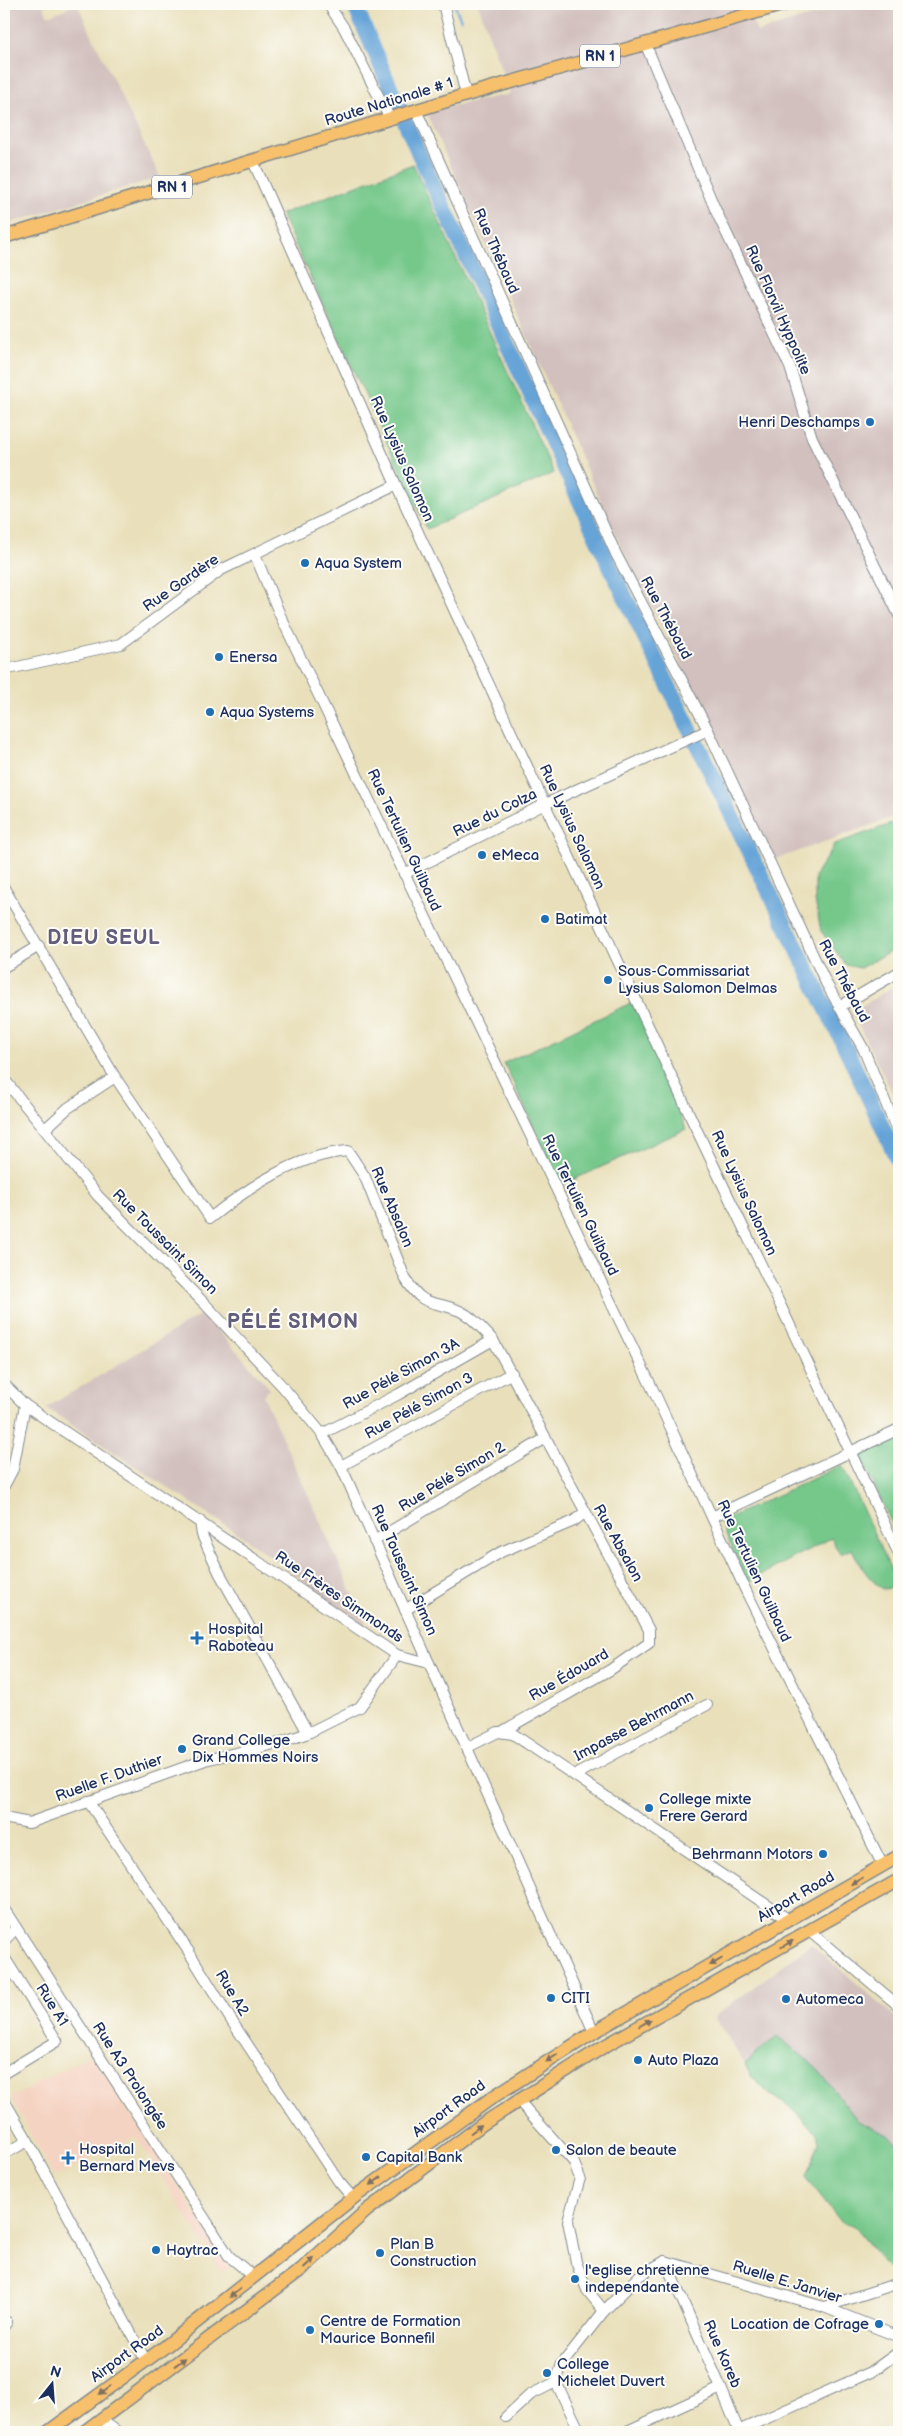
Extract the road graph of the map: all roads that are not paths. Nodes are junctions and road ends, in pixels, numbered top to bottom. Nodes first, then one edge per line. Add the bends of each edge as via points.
1 (328, 4) edge
2 (443, 4) edge
3 (785, 4) edge
4 (645, 43) junction
5 (466, 95) junction
6 (416, 110) junction
7 (395, 117) junction
8 (253, 162) junction
9 (4, 237) edge
10 (396, 484) junction
11 (255, 555) junction
12 (899, 615) edge
13 (4, 670) edge
14 (706, 731) junction
15 (545, 804) junction
16 (404, 874) junction
17 (4, 888) edge
18 (39, 946) junction
19 (4, 967) edge
20 (899, 972) edge
21 (839, 1006) junction
22 (115, 1077) junction
23 (4, 1079) edge
24 (45, 1129) junction
25 (899, 1135) edge
26 (493, 1340) junction
27 (512, 1373) junction
28 (4, 1384) edge
29 (25, 1406) junction
30 (899, 1429) edge
31 (322, 1434) junction
32 (546, 1438) junction
33 (850, 1452) junction
34 (341, 1466) junction
35 (4, 1486) edge
36 (584, 1513) junction
37 (712, 1517) junction
38 (200, 1521) junction
39 (374, 1541) junction
40 (899, 1554) edge
41 (405, 1610) junction
42 (649, 1643) joint
43 (397, 1655) junction
44 (429, 1663) junction
45 (707, 1705) dead end
46 (502, 1731) junction
47 (308, 1733) junction
48 (466, 1748) junction
49 (575, 1775) junction
50 (88, 1801) junction
51 (4, 1818) edge
52 (899, 1856) edge
53 (883, 1866) junction
54 (899, 1880) edge
55 (4, 1909) edge
56 (789, 1920) junction
57 (16, 1928) junction
58 (809, 1931) junction
59 (4, 1941) edge
60 (4, 1957) edge
61 (899, 2006) edge
62 (594, 2032) junction
63 (603, 2047) junction
64 (4, 2072) edge
65 (4, 2100) edge
66 (518, 2100) junction
67 (28, 2141) junction
68 (4, 2154) edge
69 (353, 2198) junction
70 (665, 2261) junction
71 (254, 2277) junction
72 (899, 2283) edge
73 (824, 2307) junction
74 (604, 2311) junction
75 (899, 2337) edge
76 (899, 2352) edge
77 (146, 2361) junction
78 (159, 2377) junction
79 (556, 2382) junction
80 (722, 2388) junction
81 (506, 2417) dead end
82 (100, 2419) junction
83 (48, 2432) edge
84 (84, 2432) edge
85 (118, 2432) edge
86 (580, 2432) edge
87 (625, 2432) edge
88 (738, 2432) edge

1 - 7 street
2 - 5 street
3 - 4 main road, Route Nationale # 1 / RN 1
4 - 5 main road, Route Nationale # 1 / RN 1
4 - 12 street, Rue Florvil Hyppolite via 716,211 790,367 812,438
5 - 6 main road, Route Nationale # 1 / RN 1
6 - 7 main road, Route Nationale # 1 / RN 1
6 - 14 street, Rue Thébaud via 616,554
7 - 8 main road, Route Nationale # 1 / RN 1
8 - 9 main road, Route Nationale # 1 / RN 1
8 - 10 street, Rue Lysius Salomon
10 - 11 street, Rue Gardère
10 - 15 street, Rue Lysius Salomon
11 - 13 street, Rue Gardère via 221,570 121,644
11 - 16 street, Rue Tertulien Guilbaud via 280,615
14 - 15 street, Rue du Colza
14 - 21 street, Rue Thébaud
15 - 16 street, Rue du Colza
15 - 33 street, Rue Lysius Salomon
16 - 37 street, Rue Tertulien Guilbaud
17 - 18 street, Rue Absalon
18 - 19 street
18 - 22 street, Rue Absalon
20 - 21 street
21 - 25 street, Rue Thébaud via 863,1048
22 - 24 street via 68,1108
22 - 26 street, Rue Absalon via 210,1218 233,1200 287,1168 332,1152 348,1151 365,1177 413,1292 423,1300 468,1316
23 - 24 street, Rue Toussaint Simon
24 - 31 street, Rue Toussaint Simon via 98,1196 205,1304
26 - 27 street, Rue Absalon
26 - 31 street, Rue Pélé Simon 3A
27 - 32 street, Rue Absalon
27 - 34 street, Rue Pélé Simon 3
28 - 29 street, Rue Frères Simmonds
29 - 35 street via 13,1469
29 - 38 street, Rue Frères Simmonds
30 - 33 street
31 - 34 street, Rue Toussaint Simon
32 - 36 street, Rue Absalon
32 - 39 street, Rue Pélé Simon 2
33 - 37 street
33 - 40 street, Rue Lysius Salomon
34 - 39 street, Rue Toussaint Simon
36 - 41 street via 574,1521 501,1552
36 - 42 street, Rue Absalon via 649,1630
37 - 53 street, Rue Tertulien Guilbaud via 784,1670
38 - 43 street, Rue Frères Simmonds
38 - 47 street via 202,1535 219,1572
39 - 41 street, Rue Toussaint Simon
41 - 44 street, Rue Toussaint Simon
42 - 46 street, Rue Édouard via 610,1670
43 - 44 street, Rue Frères Simmonds
43 - 47 street, Ruelle F. Duthier via 360,1707
44 - 48 street
45 - 49 street, Impasse Behrmann
46 - 48 street, Rue Édouard
46 - 49 street via 513,1734
47 - 50 street, Ruelle F. Duthier via 205,1760
48 - 62 street
49 - 56 street
50 - 51 street, Ruelle F. Duthier via 29,1823
50 - 69 street, Rue A2 via 339,2182
52 - 53 main road, Airport Road
53 -> 56 main road, Airport Road
54 - 58 main road
55 - 57 street, Rue A3 Prolongée
56 -> 62 main road, Airport Road
57 - 59 street
57 - 71 street, Rue A3 Prolongée via 229,2256
58 - 61 street
63 -> 58 main road
60 - 64 street, Rue A1 via 57,2042
62 - 63 main road
62 -> 69 main road, Airport Road via 493,2097
63 - 66 main road
65 - 67 street
66 - 74 street via 573,2161 580,2178 568,2221 587,2290
78 -> 66 main road via 302,2269 366,2211
67 - 68 street
67 - 77 street
69 - 71 main road, Airport Road
70 - 73 street, Ruelle E. Janvier
70 - 74 street via 639,2276
70 - 80 street, Rue Koreb
71 -> 77 main road, Airport Road
72 - 73 street
73 - 75 street, Ruelle E. Janvier
74 - 79 street via 562,2364
76 - 88 street via 871,2372
77 - 78 main road
77 -> 83 main road, Airport Road
78 - 82 main road
79 - 81 street via 530,2395
79 - 86 street
80 - 87 street
80 - 88 street, Rue Koreb
82 - 84 main road
82 - 85 street

